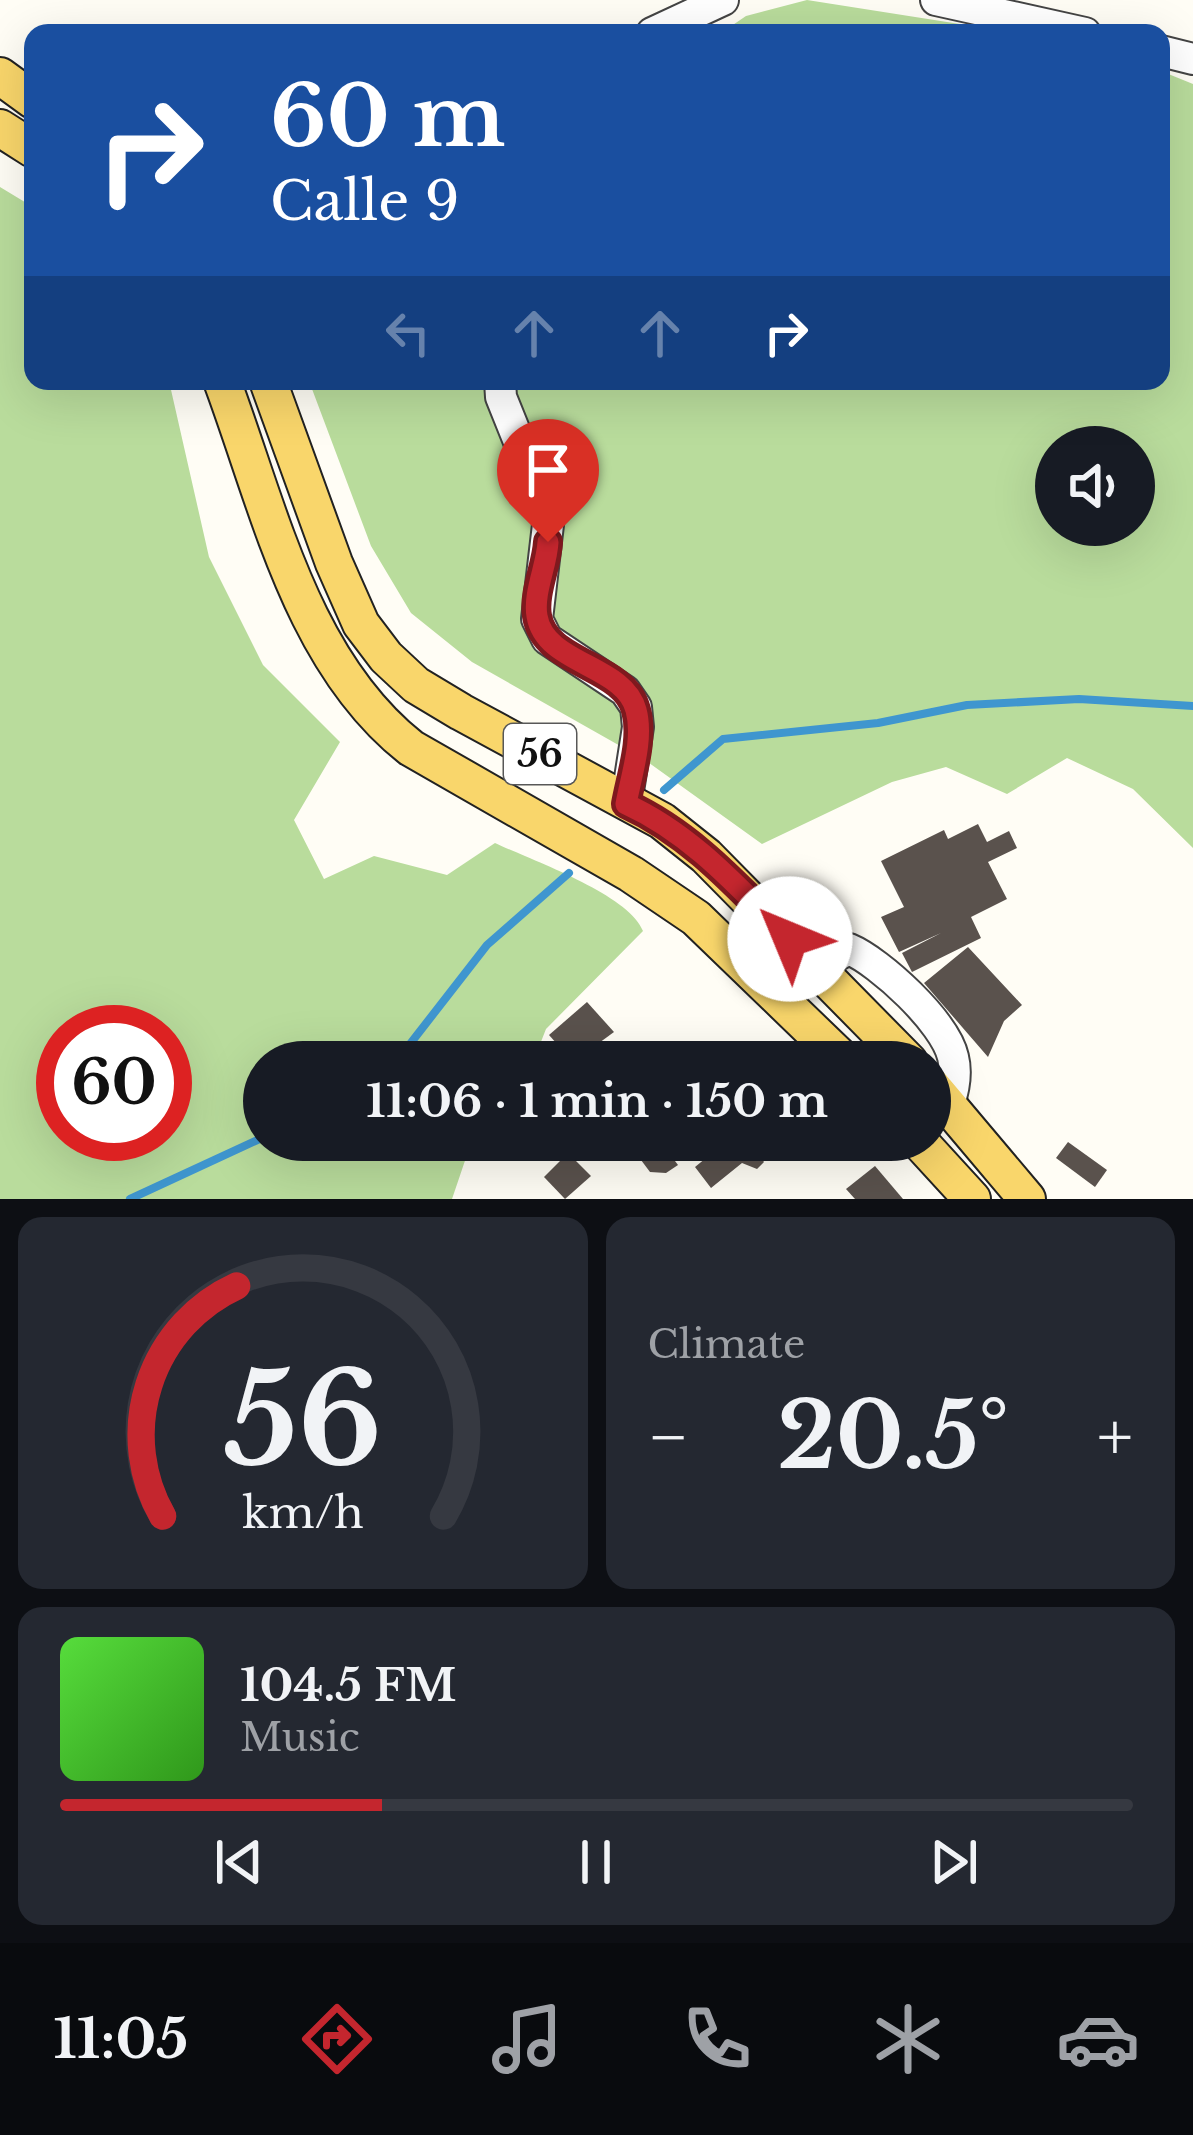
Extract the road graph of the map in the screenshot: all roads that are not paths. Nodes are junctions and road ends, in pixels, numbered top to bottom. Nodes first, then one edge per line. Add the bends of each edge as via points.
1 (723, 0) edge
2 (936, 0) edge
3 (671, 24) edge
4 (1044, 24) edge
5 (225, 390) edge
6 (271, 390) edge
7 (501, 390) edge
8 (626, 804) junction
9 (818, 966) junction
10 (823, 1041) edge
11 (889, 1041) edge
12 (947, 1041) edge
13 (951, 1108) edge
14 (937, 1161) edge
15 (972, 1199) edge
16 (1027, 1199) edge

1 - 3 street
2 - 4 street
5 - 10 main road, 56 via 319,637 378,722 695,918
6 - 8 main road, 56 via 343,583 386,657 416,685
7 - 8 street via 549,516 537,619 548,639 636,707
8 - 9 main road, 56 via 706,856
9 - 11 main road, 56
9 - 12 street via 849,949 874,959
13 - 16 main road
14 - 15 main road

